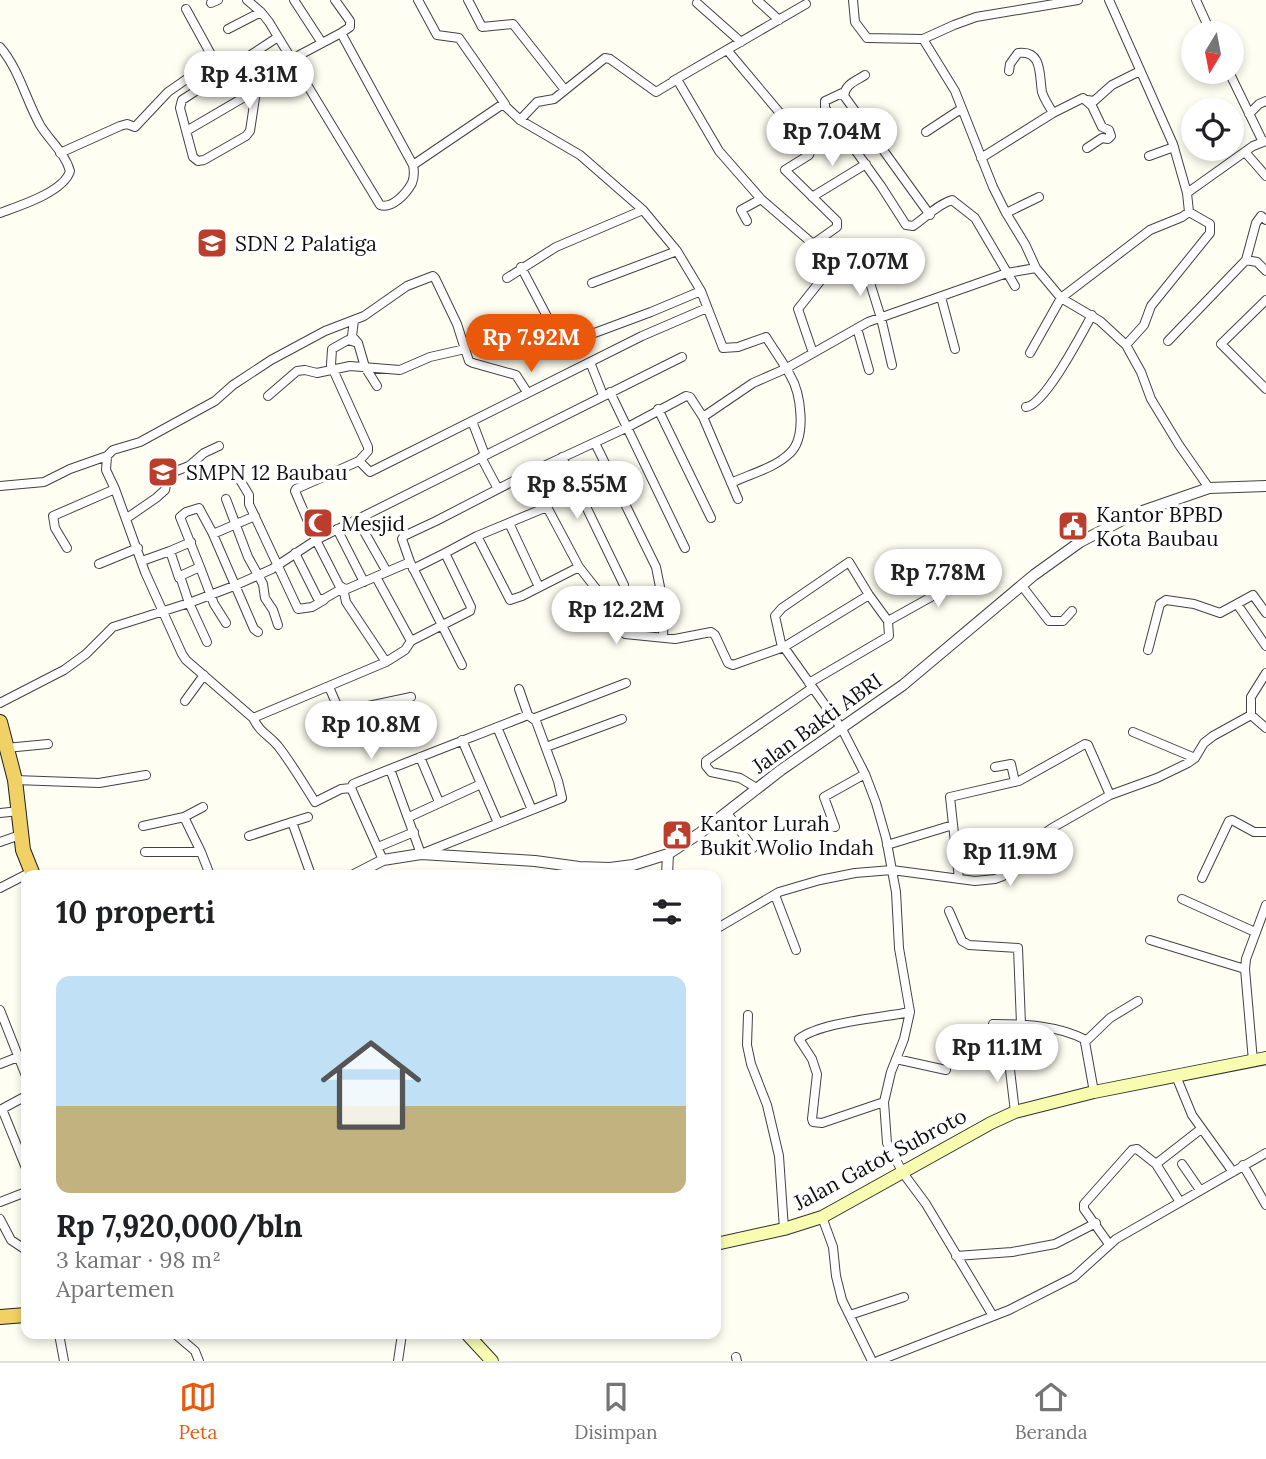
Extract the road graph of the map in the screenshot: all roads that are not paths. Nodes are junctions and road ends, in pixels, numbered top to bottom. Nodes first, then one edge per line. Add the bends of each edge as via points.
1 (247, 0) edge
2 (294, 0) edge
3 (335, 0) edge
4 (418, 0) edge
5 (468, 0) edge
6 (757, 0) edge
7 (853, 0) edge
8 (1078, 0) edge
9 (1109, 0) edge
10 (1196, 0) edge
11 (697, 3) dead end
12 (806, 4) dead end
13 (186, 9) dead end
14 (261, 12) junction
15 (779, 20) junction
16 (1206, 21) edge
17 (228, 29) dead end
18 (341, 33) junction
19 (278, 37) junction
20 (923, 39) junction
21 (741, 42) junction
22 (322, 43) junction
23 (0, 47) edge
24 (727, 50) junction
25 (294, 63) junction
26 (1009, 71) dead end
27 (1140, 71) junction
28 (865, 75) dead end
29 (673, 81) junction
30 (1235, 84) edge
31 (565, 90) junction
32 (256, 91) junction
33 (844, 96) junction
34 (1087, 100) junction
35 (1266, 101) edge
36 (505, 104) junction
37 (961, 109) junction
38 (1053, 113) junction
39 (1249, 114) junction
40 (520, 120) junction
41 (188, 130) junction
42 (926, 132) dead end
43 (1265, 141) edge
44 (1174, 147) junction
45 (1087, 148) dead end
46 (1245, 152) junction
47 (60, 153) junction
48 (1149, 156) dead end
49 (981, 158) junction
50 (866, 164) junction
51 (413, 165) junction
52 (1266, 176) edge
53 (1187, 193) junction
54 (813, 197) junction
55 (1039, 197) dead end
56 (761, 199) junction
57 (643, 210) junction
58 (1189, 212) junction
59 (0, 213) edge
60 (1006, 213) junction
61 (930, 215) junction
62 (1266, 220) edge
63 (747, 221) dead end
64 (813, 244) junction
65 (677, 251) junction
66 (1246, 260) junction
67 (521, 268) junction
68 (1036, 268) junction
69 (866, 270) dead end
70 (1266, 271) edge
71 (1007, 272) junction
72 (507, 278) dead end
73 (592, 284) dead end
74 (1015, 286) dead end
75 (701, 290) junction
76 (941, 297) junction
77 (1061, 298) junction
78 (1266, 300) edge
79 (708, 308) junction
80 (1092, 315) junction
81 (881, 318) junction
82 (354, 320) junction
83 (857, 328) junction
84 (1168, 341) dead end
85 (358, 342) junction
86 (1126, 345) junction
87 (465, 349) junction
88 (955, 349) dead end
89 (1030, 353) dead end
90 (813, 354) junction
91 (682, 357) dead end
92 (590, 362) junction
93 (892, 365) dead end
94 (365, 367) junction
95 (785, 369) junction
96 (869, 369) dead end
97 (333, 370) junction
98 (377, 387) dead end
99 (1266, 389) edge
100 (527, 393) junction
101 (607, 394) junction
102 (268, 396) dead end
103 (1026, 407) dead end
104 (658, 410) junction
105 (703, 417) junction
106 (472, 421) junction
107 (628, 427) junction
108 (595, 443) junction
109 (219, 446) dead end
110 (107, 456) junction
111 (483, 456) junction
112 (562, 457) junction
113 (359, 461) junction
114 (531, 472) junction
115 (237, 475) dead end
116 (731, 483) junction
117 (0, 486) edge
118 (1266, 486) edge
119 (1209, 488) junction
120 (115, 489) junction
121 (498, 489) junction
122 (226, 499) dead end
123 (738, 499) dead end
124 (547, 507) junction
125 (254, 516) junction
126 (127, 518) junction
127 (711, 518) dead end
128 (357, 519) junction
129 (509, 523) junction
130 (237, 525) junction
131 (337, 530) junction
132 (213, 534) junction
133 (477, 536) junction
134 (316, 540) junction
135 (191, 542) junction
136 (67, 548) dead end
137 (138, 548) junction
138 (685, 548) dead end
139 (170, 551) junction
140 (295, 553) junction
141 (445, 553) junction
142 (142, 561) junction
143 (99, 564) dead end
144 (277, 566) junction
145 (411, 566) junction
146 (200, 567) junction
147 (579, 567) junction
148 (972, 571) dead end
149 (387, 572) junction
150 (258, 575) junction
151 (376, 577) junction
152 (179, 578) junction
153 (364, 582) junction
154 (624, 585) dead end
155 (234, 586) junction
156 (1022, 586) junction
157 (539, 587) junction
158 (343, 588) junction
159 (869, 595) junction
160 (211, 596) junction
161 (324, 600) junction
162 (189, 603) junction
163 (1237, 604) junction
164 (164, 609) junction
165 (1072, 611) dead end
166 (1266, 614) edge
167 (888, 621) junction
168 (226, 624) dead end
169 (442, 624) junction
170 (278, 625) dead end
171 (258, 632) dead end
172 (663, 637) junction
173 (411, 641) junction
174 (207, 642) dead end
175 (1266, 646) edge
176 (784, 648) junction
177 (1148, 650) dead end
178 (386, 662) junction
179 (462, 666) dead end
180 (1266, 673) edge
181 (204, 675) junction
182 (626, 683) dead end
183 (811, 686) junction
184 (329, 687) junction
185 (519, 689) dead end
186 (411, 697) dead end
187 (185, 701) dead end
188 (0, 703) edge
189 (1251, 715) junction
190 (532, 717) junction
191 (253, 718) junction
192 (622, 719) dead end
193 (0, 722) edge
194 (497, 727) junction
195 (1266, 728) edge
196 (842, 729) junction
197 (1133, 732) dead end
198 (462, 740) junction
199 (48, 744) dead end
200 (546, 747) junction
201 (4, 748) edge
202 (421, 757) junction
203 (1195, 758) junction
204 (995, 767) dead end
205 (390, 769) junction
206 (865, 774) junction
207 (146, 775) dead end
208 (15, 780) junction
209 (1015, 782) junction
210 (481, 783) junction
211 (351, 788) junction
212 (758, 789) junction
213 (1111, 795) junction
214 (439, 802) junction
215 (203, 807) dead end
216 (532, 810) junction
217 (19, 811) junction
218 (0, 813) edge
219 (727, 813) junction
220 (184, 817) junction
221 (308, 817) dead end
222 (409, 817) junction
223 (292, 822) junction
224 (498, 823) junction
225 (953, 825) junction
226 (143, 826) dead end
227 (835, 827) dead end
228 (414, 832) junction
229 (1266, 832) edge
230 (20, 835) junction
231 (249, 836) dead end
232 (0, 842) edge
233 (887, 845) junction
234 (378, 847) junction
235 (753, 848) dead end
236 (145, 852) dead end
237 (201, 852) junction
238 (421, 854) junction
239 (668, 854) junction
240 (383, 860) junction
241 (31, 870) edge
242 (208, 870) edge
243 (309, 870) edge
244 (364, 870) edge
245 (590, 870) edge
246 (617, 870) edge
247 (667, 870) edge
248 (892, 870) junction
249 (21, 878) edge
250 (1202, 878) dead end
251 (959, 879) junction
252 (0, 888) edge
253 (775, 895) junction
254 (1182, 899) dead end
255 (1266, 905) edge
256 (949, 911) dead end
257 (721, 926) edge
258 (1255, 932) junction
259 (1150, 940) dead end
260 (796, 950) dead end
261 (1245, 969) junction
262 (1138, 1001) dead end
263 (0, 1010) edge
264 (910, 1012) junction
265 (748, 1015) dead end
266 (993, 1024) dead end
267 (1021, 1024) junction
268 (1086, 1040) junction
269 (1008, 1053) dead end
270 (18, 1057) junction
271 (896, 1059) junction
272 (1260, 1059) edge
273 (0, 1064) edge
274 (21, 1064) edge
275 (946, 1070) dead end
276 (1176, 1076) junction
277 (1094, 1093) junction
278 (21, 1099) edge
279 (884, 1102) junction
280 (1, 1110) edge
281 (1015, 1112) junction
282 (1201, 1129) junction
283 (1266, 1153) edge
284 (21, 1156) edge
285 (1156, 1164) junction
286 (1182, 1164) dead end
287 (1244, 1165) junction
288 (1233, 1172) junction
289 (902, 1173) junction
290 (1200, 1190) junction
291 (21, 1194) edge
292 (0, 1202) edge
293 (1180, 1202) junction
294 (1266, 1205) edge
295 (822, 1217) junction
296 (0, 1219) edge
297 (1096, 1223) junction
298 (784, 1229) junction
299 (721, 1243) edge
300 (1109, 1244) junction
301 (21, 1247) edge
302 (956, 1256) junction
303 (904, 1297) dead end
304 (21, 1315) edge
305 (850, 1315) junction
306 (993, 1316) junction
307 (0, 1317) edge
308 (60, 1339) edge
309 (181, 1339) edge
310 (401, 1339) edge
311 (472, 1339) edge
312 (64, 1361) edge
313 (199, 1361) edge
314 (398, 1361) edge
315 (492, 1361) edge
316 (875, 1361) edge

1 - 14 street
2 - 22 street
3 - 18 street via 350,21 350,27
4 - 36 street via 437,35 459,38
5 - 31 street via 482,27 513,23
6 - 15 street
7 - 20 street via 855,22 867,38
8 - 20 street via 976,17
9 - 27 street
10 - 16 street
11 - 21 street
12 - 15 street
13 - 47 street via 214,60 168,92 135,127 128,124
14 - 17 street
14 - 19 street
15 - 21 street
18 - 22 street
18 - 51 street
19 - 25 street
19 - 41 street via 182,100 180,108
20 - 37 street
21 - 24 street
22 - 25 street
23 - 47 street
24 - 29 street
24 - 54 street via 811,150 785,170
25 - 32 street
25 - 51 street via 380,205 392,205 411,183
26 - 38 street via 1018,53 1038,60 1042,94
27 - 34 street via 1112,85 1094,101
27 - 44 street
28 - 33 street via 844,90
29 - 31 street via 656,92 608,58
29 - 56 street via 678,81 719,150
30 - 39 street
31 - 40 street via 554,99 537,102
32 - 41 street
32 - 41 street via 253,123 246,136 198,161 193,157
33 - 50 street via 833,96 824,107
33 - 61 street
34 - 38 street via 1079,99
34 - 45 street via 1111,136
35 - 39 street
36 - 40 street
36 - 51 street
37 - 42 street
37 - 49 street
38 - 49 street
39 - 43 street
40 - 57 street via 580,155
43 - 46 street
44 - 48 street
44 - 53 street
46 - 52 street
46 - 53 street
47 - 59 street via 70,171 65,180 36,199
49 - 60 street
50 - 54 street
50 - 61 street via 906,225 913,226
53 - 58 street
54 - 64 street via 838,224
55 - 60 street
56 - 63 street via 741,210
56 - 64 street
57 - 65 street
57 - 67 street via 556,247
58 - 77 street via 1150,230
58 - 86 street via 1210,224 1210,233
60 - 68 street
61 - 71 street via 952,200 965,209
62 - 66 street via 1261,216 1255,223
64 - 90 street via 828,265 798,309
65 - 73 street
65 - 75 street
66 - 70 street via 1257,262
66 - 84 street
67 - 72 street
67 - 75 street via 562,345
68 - 71 street
68 - 77 street
69 - 81 street
71 - 74 street
71 - 76 street
75 - 79 street
76 - 81 street
76 - 88 street
77 - 80 street
77 - 89 street
78 - 99 street via 1221,344
79 - 92 street
79 - 95 street via 723,348 766,337
80 - 86 street
80 - 103 street via 1037,404
81 - 83 street
81 - 93 street
82 - 85 street via 351,332
82 - 87 street via 430,275
82 - 110 street via 271,360 215,401
83 - 90 street
83 - 96 street
85 - 94 street
85 - 97 street via 348,340 332,349
86 - 119 street via 1151,399
87 - 94 street via 430,356 400,370
87 - 100 street via 469,361 516,376
90 - 95 street
91 - 101 street
92 - 100 street
92 - 101 street
94 - 97 street
94 - 98 street
95 - 105 street via 753,383
95 - 116 street via 794,384 801,418 798,441 784,458
97 - 102 street via 297,372
97 - 113 street via 368,447
100 - 106 street
101 - 107 street
101 - 111 street
104 - 105 street via 690,397
104 - 107 street
104 - 127 street
105 - 116 street
106 - 111 street
106 - 113 street via 370,472
107 - 108 street
107 - 138 street
108 - 112 street
108 - 172 street via 656,567 659,600 664,607
109 - 126 street via 171,473 165,489
110 - 117 street via 44,482
110 - 120 street via 106,470
111 - 121 street
111 - 128 street
112 - 114 street
112 - 154 street
113 - 134 street via 295,490
114 - 121 street
114 - 124 street
115 - 125 street
116 - 123 street
118 - 119 street, Jalan Bakti ABRI
119 - 156 street, Jalan Bakti ABRI via 1107,527
120 - 126 street
120 - 136 street via 53,516
121 - 145 street via 404,536
122 - 130 street
124 - 129 street
124 - 147 street
125 - 130 street
125 - 144 street
126 - 137 street
128 - 131 street
128 - 149 street
129 - 133 street
129 - 157 street
130 - 132 street
130 - 150 street
131 - 134 street
131 - 153 street
132 - 135 street via 200,508 186,512 180,517
132 - 155 street
133 - 141 street
133 - 157 street via 510,600
134 - 140 street
134 - 158 street
135 - 139 street
135 - 146 street
137 - 142 street
137 - 143 street
139 - 142 street
139 - 152 street
140 - 144 street
140 - 161 street via 317,597
141 - 145 street
141 - 169 street via 471,607
142 - 164 street
144 - 150 street
144 - 161 street via 298,609
145 - 149 street
145 - 169 street
146 - 152 street
146 - 160 street
147 - 157 street
147 - 172 street via 623,633
148 - 167 street
149 - 151 street
150 - 155 street
150 - 170 street
151 - 153 street
151 - 173 street
152 - 162 street
153 - 158 street
155 - 160 street
155 - 171 street
156 - 165 street via 1049,621 1063,621
156 - 196 street, Jalan Bakti ABRI
158 - 161 street
158 - 178 street via 346,603
159 - 167 street
159 - 176 street
159 - 176 street via 849,562 775,614
160 - 162 street
160 - 168 street
162 - 164 street
162 - 174 street
163 - 166 street via 1254,595
163 - 175 street
163 - 177 street via 1220,613 1166,600 1160,604
164 - 181 street via 182,654
164 - 188 street via 113,626 65,670
167 - 183 street via 888,637
169 - 173 street
169 - 179 street
172 - 176 street via 713,633 731,664
173 - 178 street
176 - 183 street
178 - 184 street
180 - 189 street via 1251,696
181 - 187 street
181 - 191 street
182 - 190 street
183 - 196 street
183 - 212 street via 706,761 711,772 740,778
184 - 186 street via 340,712
184 - 191 street
185 - 190 street
189 - 195 street
189 - 203 street via 1213,736
190 - 194 street
190 - 200 street
191 - 211 street via 294,767 315,802
192 - 200 street
193 - 201 highway
194 - 198 street
194 - 216 street
196 - 206 street
196 - 212 street, Jalan Bakti ABRI
197 - 203 street
198 - 202 street
198 - 210 street
199 - 201 street
200 - 216 street via 562,798
201 - 208 highway
202 - 205 street
202 - 214 street
203 - 213 street
204 - 209 street via 1011,764
205 - 211 street
205 - 222 street
206 - 227 street via 824,797
206 - 233 street
207 - 208 street via 99,783
208 - 217 highway
209 - 213 street via 1085,744
209 - 225 street via 950,797
210 - 214 street
210 - 224 street
211 - 234 street
212 - 219 street, Jalan Bakti ABRI
213 - 251 street via 1030,844 1003,876
214 - 222 street
215 - 220 street
216 - 224 street
217 - 218 street
217 - 230 highway
219 - 235 street
219 - 239 street, Jalan Bakti ABRI
220 - 226 street
220 - 237 street
221 - 223 street
222 - 228 street
223 - 231 street
223 - 243 street
224 - 238 street
225 - 233 street
225 - 251 street
228 - 234 street
228 - 238 street
229 - 250 street via 1229,821
230 - 232 street
230 - 241 highway
233 - 248 street
234 - 240 street
236 - 237 street
237 - 242 street
238 - 240 street, Jalan Bakti ABRI
238 - 245 street, Jalan Bakti ABRI
239 - 246 street, Jalan Bakti ABRI
239 - 247 street
240 - 244 street, Jalan Bakti ABRI
248 - 251 street
248 - 253 street via 820,880
248 - 264 street
249 - 252 street
253 - 257 street
253 - 260 street
254 - 258 street
255 - 258 street
256 - 267 street via 962,941 969,945 1018,948
258 - 261 street
259 - 261 street
261 - 272 street
262 - 268 street via 1110,1017
263 - 270 street
264 - 271 street
264 - 279 street via 850,1022 799,1039 817,1074 813,1122
265 - 298 street via 751,1064 779,1156
266 - 267 street
267 - 268 street via 1056,1028
268 - 277 street
269 - 281 street
270 - 273 street
270 - 274 street
271 - 275 street
271 - 279 street
272 - 276 main road, Jalan Gatot Subroto
276 - 277 main road, Jalan Gatot Subroto
276 - 282 street
277 - 281 main road, Jalan Gatot Subroto
278 - 280 street
279 - 289 street via 887,1143
280 - 284 street
281 - 289 main road, Jalan Gatot Subroto
282 - 285 street
282 - 288 street
283 - 287 street
285 - 293 street
285 - 297 street via 1137,1149 1128,1154 1084,1204
286 - 290 street
287 - 288 street
287 - 294 street
288 - 290 street
289 - 295 main road, Jalan Gatot Subroto
289 - 302 street
290 - 293 street
291 - 292 street
293 - 300 street
295 - 298 main road, Jalan Gatot Subroto
295 - 305 street via 833,1247 842,1300
296 - 301 street via 9,1239
297 - 300 street
297 - 302 street via 1055,1244
298 - 299 main road, Jalan Gatot Subroto
300 - 306 street via 1074,1277
302 - 306 street
303 - 305 street
304 - 307 highway
305 - 316 street
306 - 316 street
308 - 312 street
309 - 313 street
310 - 314 street
311 - 315 main road

